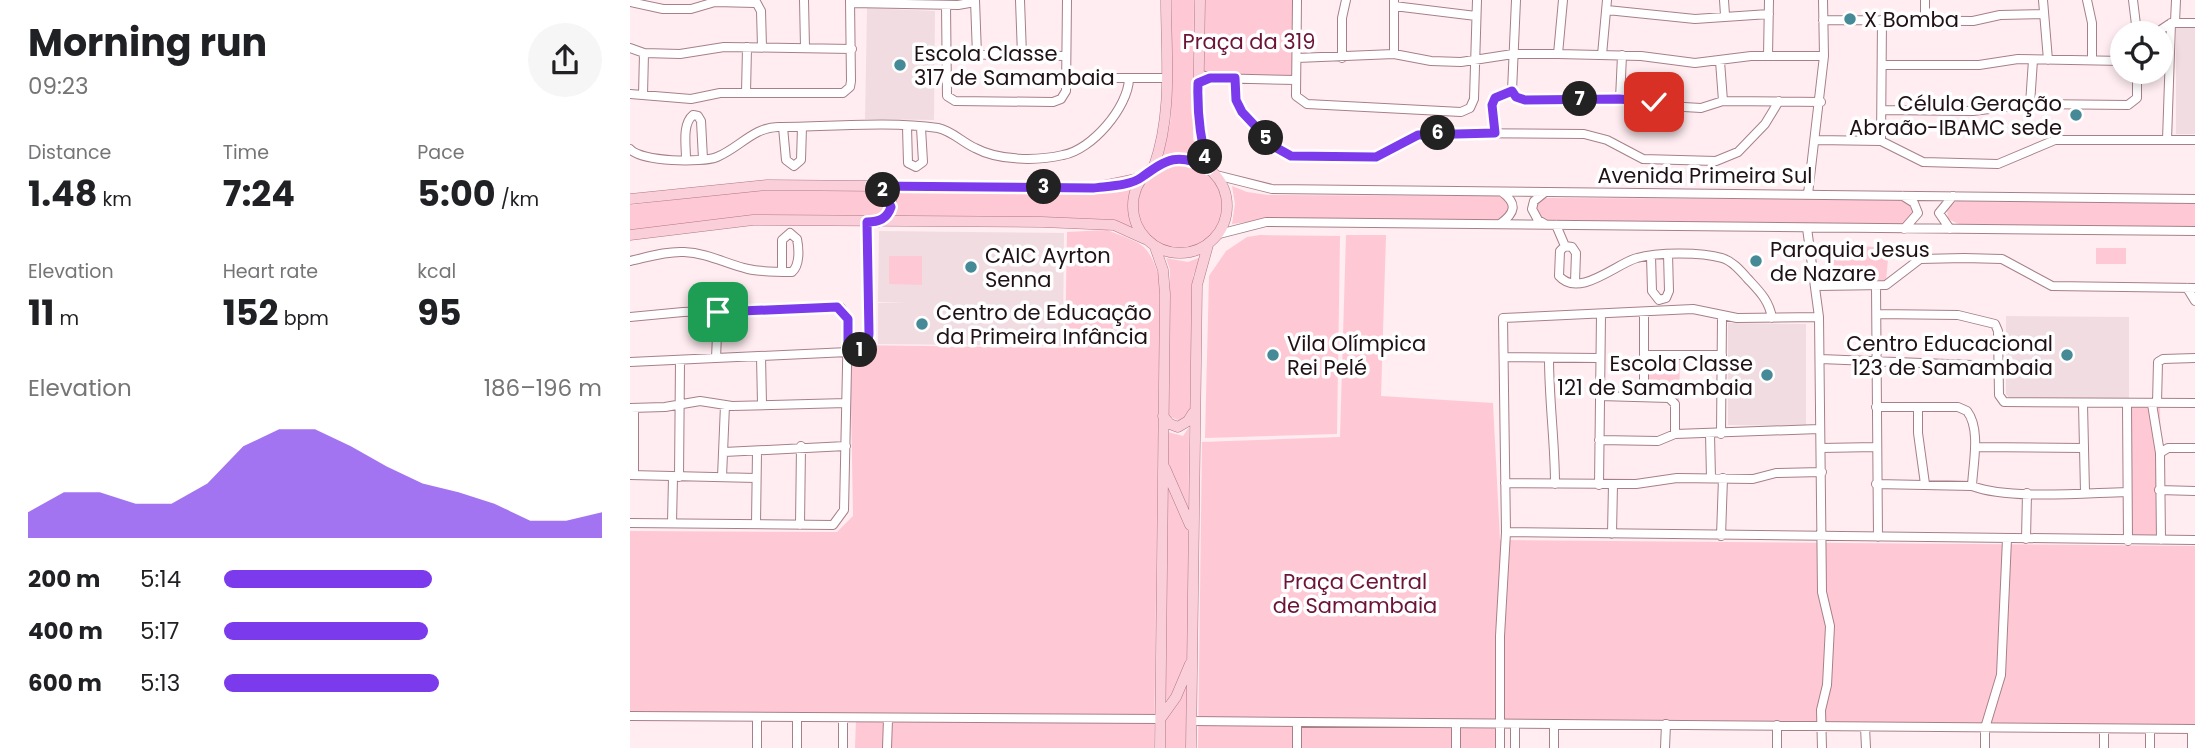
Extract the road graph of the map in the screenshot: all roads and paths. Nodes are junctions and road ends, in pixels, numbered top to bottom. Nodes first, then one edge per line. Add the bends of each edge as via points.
1 (804, 0) edge
2 (1020, 0) edge
3 (1067, 0) edge
4 (1166, 0) edge
5 (1200, 0) edge
6 (1297, 0) edge
7 (1346, 0) edge
8 (1477, 0) edge
9 (1516, 0) edge
10 (1563, 0) edge
11 (1607, 0) edge
12 (1724, 0) edge
13 (1769, 0) edge
14 (1823, 0) edge
15 (1925, 0) edge
16 (2043, 0) edge
17 (2087, 0) edge
18 (2133, 0) edge
19 (2176, 0) edge
20 (755, 1) edge
21 (851, 1) edge
22 (975, 1) edge
23 (636, 2) edge
24 (890, 2) edge
25 (1394, 3) edge
26 (946, 5) junction
27 (1607, 10) junction
28 (1769, 14) junction
29 (2042, 14) junction
30 (1725, 15) junction
31 (1476, 16) junction
32 (1823, 20) junction
33 (1882, 20) junction
34 (1925, 21) junction
35 (2136, 21) edge
36 (2173, 22) joint
37 (2195, 23) edge
38 (747, 47) junction
39 (762, 47) junction
40 (804, 47) junction
41 (630, 48) edge
42 (852, 49) junction
43 (644, 53) junction
44 (945, 54) junction
45 (1394, 54) junction
46 (1513, 54) junction
47 (1558, 54) junction
48 (977, 55) junction
49 (1022, 55) junction
50 (1602, 55) junction
51 (1622, 55) junction
52 (1768, 55) junction
53 (1066, 56) junction
54 (1824, 56) junction
55 (1297, 58) junction
56 (1342, 58) junction
57 (1475, 60) junction
58 (2033, 60) junction
59 (2048, 60) junction
60 (2092, 60) junction
61 (1720, 61) junction
62 (2110, 61) edge
63 (1882, 65) junction
64 (1066, 78) junction
65 (1166, 78) junction
66 (1198, 78) junction
67 (1235, 78) junction
68 (1129, 79) junction
69 (1296, 80) junction
70 (2137, 84) edge
71 (2170, 84) edge
72 (1512, 91) junction
73 (746, 93) junction
74 (630, 94) edge
75 (642, 95) junction
76 (1619, 99) junction
77 (1723, 101) junction
78 (1779, 101) junction
79 (1821, 102) junction
80 (2030, 104) junction
81 (1882, 110) junction
82 (783, 127) junction
83 (802, 127) junction
84 (906, 127) junction
85 (921, 128) junction
86 (1495, 133) junction
87 (1817, 140) junction
88 (2167, 140) junction
89 (2195, 140) edge
90 (1881, 141) junction
91 (630, 149) edge
92 (686, 159) junction
93 (703, 159) junction
94 (1154, 166) junction
95 (1208, 168) junction
96 (1216, 175) junction
97 (1141, 177) junction
98 (872, 186) junction
99 (1502, 192) junction
100 (1544, 193) junction
101 (1808, 194) junction
102 (1903, 196) junction
103 (1953, 196) junction
104 (630, 199) edge
105 (2195, 199) edge
106 (872, 222) junction
107 (1500, 225) junction
108 (1552, 225) junction
109 (1807, 228) junction
110 (1904, 229) junction
111 (1951, 229) junction
112 (2195, 231) edge
113 (1219, 234) junction
114 (630, 235) edge
115 (1145, 239) junction
116 (1208, 245) junction
117 (1564, 246) junction
118 (1155, 247) junction
119 (1668, 254) junction
120 (1651, 256) junction
121 (630, 261) edge
122 (782, 272) dead end
123 (1576, 282) junction
124 (1816, 286) junction
125 (1876, 286) junction
126 (2191, 288) edge
127 (2195, 301) edge
128 (718, 312) junction
129 (1644, 314) junction
130 (1877, 314) junction
131 (1601, 315) junction
132 (1722, 316) junction
133 (630, 317) edge
134 (1819, 317) junction
135 (1772, 318) junction
136 (848, 352) junction
137 (1645, 355) junction
138 (1722, 355) junction
139 (761, 356) junction
140 (716, 358) junction
141 (1503, 358) junction
142 (1549, 358) junction
143 (1599, 358) junction
144 (2195, 358) edge
145 (1820, 359) junction
146 (1878, 360) junction
147 (680, 361) junction
148 (630, 362) edge
149 (1998, 366) junction
150 (1600, 396) junction
151 (1644, 396) junction
152 (846, 403) junction
153 (2195, 403) edge
154 (679, 404) junction
155 (762, 404) junction
156 (2083, 404) junction
157 (2154, 404) junction
158 (725, 405) junction
159 (2127, 405) junction
160 (1876, 407) junction
161 (1918, 407) junction
162 (632, 408) edge
163 (1194, 412) junction
164 (1163, 416) junction
165 (1819, 429) junction
166 (1675, 434) junction
167 (1710, 434) junction
168 (1721, 434) junction
169 (1600, 440) junction
170 (801, 446) junction
171 (846, 446) junction
172 (1876, 447) junction
173 (1975, 447) junction
174 (1821, 448) junction
175 (2083, 448) junction
176 (2195, 448) edge
177 (724, 452) junction
178 (757, 452) junction
179 (2160, 453) junction
180 (1163, 461) junction
181 (1822, 472) junction
182 (632, 475) edge
183 (676, 477) junction
184 (722, 477) junction
185 (756, 478) junction
186 (1711, 478) junction
187 (1723, 478) junction
188 (1505, 483) junction
189 (1555, 484) junction
190 (1613, 484) junction
191 (1876, 484) junction
192 (1924, 484) junction
193 (1599, 485) junction
194 (1972, 486) junction
195 (2160, 490) junction
196 (2195, 491) edge
197 (2085, 492) junction
198 (2126, 492) junction
199 (2027, 493) junction
200 (630, 523) edge
201 (672, 523) junction
202 (756, 524) junction
203 (800, 525) junction
204 (1506, 532) junction
205 (1193, 534) junction
206 (1612, 534) junction
207 (1721, 536) junction
208 (1824, 537) junction
209 (1878, 537) junction
210 (2007, 539) junction
211 (2026, 539) junction
212 (2161, 540) junction
213 (2195, 540) edge
214 (2128, 541) junction
215 (1192, 662) junction
216 (630, 716) edge
217 (757, 717) junction
218 (843, 718) junction
219 (797, 719) junction
220 (888, 719) junction
221 (1161, 719) junction
222 (1191, 721) junction
223 (1297, 723) junction
224 (1456, 724) junction
225 (1500, 724) junction
226 (1515, 724) junction
227 (1554, 724) junction
228 (1666, 724) junction
229 (1777, 725) junction
230 (1822, 726) junction
231 (1866, 727) junction
232 (1985, 728) junction
233 (2150, 729) junction
234 (2193, 729) edge
235 (2104, 730) junction
236 (1500, 746) edge
237 (1515, 747) edge
238 (757, 748) edge
239 (797, 748) edge
240 (843, 748) edge
241 (887, 748) edge
242 (1160, 748) edge
243 (1191, 748) edge
244 (1297, 748) edge
245 (1455, 748) edge
246 (1554, 748) edge
247 (1665, 748) edge
248 (1777, 748) edge
249 (1822, 748) edge
250 (1866, 748) edge
251 (1985, 748) edge
252 (2104, 748) edge
253 (2150, 748) edge
254 (2192, 748) edge

1 - 40 street
2 - 49 street
3 - 53 street
4 - 65 main road
5 - 66 main road
6 - 55 street
7 - 56 street
8 - 31 street
9 - 46 street
10 - 47 street
11 - 27 street
12 - 30 street
13 - 28 street
14 - 32 street
15 - 34 street
16 - 29 street
17 - 60 street
18 - 35 street
19 - 36 street
20 - 23 street via 715,2 691,9 663,9
20 - 39 street via 761,11
21 - 24 street
21 - 42 street
22 - 26 street
22 - 48 street
24 - 26 street
25 - 31 street
25 - 45 street
26 - 44 street
27 - 30 street via 1695,19
27 - 50 street
28 - 30 street
28 - 52 street
29 - 34 street
29 - 59 street
31 - 57 street
32 - 33 street
32 - 54 street
33 - 34 street
33 - 63 street
36 - 37 street
38 - 39 street
38 - 43 street
38 - 73 street
39 - 40 street
40 - 42 street
41 - 43 street
42 - 73 street via 850,87 843,93
43 - 75 street
44 - 48 street
44 - 64 street via 945,93 955,101 1058,101 1065,95
45 - 56 street
45 - 57 street via 1431,61
46 - 47 street
46 - 57 street
46 - 72 street
47 - 50 street
48 - 49 street
49 - 53 street
50 - 51 street
51 - 61 street via 1695,63
51 - 76 street
52 - 54 street
52 - 61 street
53 - 64 street
54 - 79 street
55 - 56 street
55 - 69 street
57 - 69 street via 1473,103 1461,112 1303,103 1296,96
58 - 59 street
58 - 63 street
58 - 80 street
59 - 60 street
60 - 62 street
61 - 77 street
63 - 81 street
64 - 68 street
65 - 68 street
65 - 94 main road via 1163,141
66 - 67 street
66 - 95 main road via 1200,137
67 - 69 street
67 - 86 street via 1242,112 1275,147 1291,156 1376,157 1418,135
68 - 85 street via 1128,93 1115,115 1088,142 1064,155 1000,157 973,148 948,131
70 - 80 street via 2132,104
71 - 88 street
72 - 76 street via 1525,100
72 - 86 street via 1495,98 1492,105
73 - 75 street via 691,99
74 - 75 street
76 - 77 street via 1701,108
77 - 78 street
78 - 79 street
78 - 86 street via 1738,152 1716,161 1643,159 1584,134
79 - 87 street
80 - 81 street via 1973,110
81 - 90 street
82 - 83 street
82 - 83 street via 786,160 794,166 801,160
82 - 93 street via 765,128 718,156
83 - 84 street
84 - 85 street
84 - 85 street via 908,163 916,167 923,162
87 - 90 street
87 - 101 street
88 - 89 street
88 - 90 street via 2055,140 1998,164 1923,162
91 - 92 street via 640,156
92 - 93 street
92 - 93 street via 686,127 693,115 701,121
94 - 95 main road via 1182,159
94 - 97 main road
95 - 96 main road
96 - 99 street, Avenida Primeira Sul via 1272,190
96 - 113 main road via 1227,210
97 - 98 main road via 1093,188
97 - 115 main road via 1132,204 1133,218
98 - 104 main road via 734,186
98 - 106 main road via 883,190 891,201 889,214
99 - 100 street, Avenida Primeira Sul
99 - 107 street via 1514,204
100 - 101 street, Avenida Primeira Sul
100 - 108 street via 1532,209 1538,220
101 - 102 street, Avenida Primeira Sul
102 - 103 street, Avenida Primeira Sul
102 - 110 street via 1914,203 1918,213
103 - 105 street, Avenida Primeira Sul
103 - 111 street via 1939,213
106 - 114 main road via 753,220
106 - 115 main road via 1105,224
106 - 136 street via 869,343
107 - 108 street
107 - 113 street via 1266,222
108 - 109 street
108 - 117 street
109 - 110 street
109 - 124 street
110 - 111 street
111 - 112 street
113 - 116 main road
115 - 118 main road
116 - 118 main road via 1184,254
116 - 163 main road via 1197,285
117 - 123 street via 1576,253
117 - 123 street via 1559,276
118 - 164 main road via 1165,294
119 - 120 street
119 - 120 street via 1669,291 1659,300 1652,295
119 - 135 street via 1731,262 1763,295
120 - 123 street
121 - 122 street via 685,252 745,268
124 - 125 street
124 - 134 street
125 - 126 street via 1891,283 1920,259 1971,258 2002,259 2052,286
125 - 130 street
126 - 127 street
128 - 133 street
128 - 136 street via 837,307 848,319
128 - 140 street
129 - 131 street
129 - 132 street via 1693,309
129 - 137 street
130 - 146 street
130 - 149 street via 1958,315 1991,322 1998,331
131 - 141 street via 1503,318
131 - 143 street
132 - 135 street
132 - 138 street
134 - 135 street
134 - 145 street
136 - 139 street
136 - 152 street
137 - 138 street
137 - 151 street
138 - 168 street
139 - 140 street
139 - 155 street
140 - 147 street
141 - 142 street
141 - 188 street
142 - 143 street
142 - 189 street
143 - 150 street
144 - 157 street via 2158,362
145 - 146 street
145 - 165 street
146 - 149 street
146 - 160 street
147 - 148 street
147 - 154 street
149 - 156 street via 2001,401
150 - 151 street
150 - 169 street
151 - 166 street via 1673,401
152 - 155 street
152 - 171 street
153 - 157 street
154 - 158 street
154 - 162 street
154 - 183 street
155 - 158 street
156 - 159 street
156 - 175 street
157 - 159 street
157 - 179 street
158 - 177 street
159 - 198 street
160 - 161 street
160 - 172 street
161 - 173 street via 1965,410 1972,419
161 - 192 street
162 - 182 street
163 - 164 main road via 1178,427
163 - 205 main road
164 - 180 main road
165 - 168 street
165 - 174 street
166 - 167 street
166 - 169 street via 1658,441
167 - 168 street
167 - 186 street
169 - 193 street
170 - 171 street
170 - 178 street
170 - 203 street
171 - 203 street via 841,517 833,525
172 - 174 street
172 - 191 street
173 - 175 street
173 - 194 street
174 - 181 street
175 - 197 street
176 - 179 street via 2168,448
177 - 178 street
177 - 184 street
178 - 185 street
179 - 195 street
180 - 205 main road
180 - 221 main road
181 - 187 street
181 - 208 street
182 - 183 street
183 - 184 street
183 - 201 street
184 - 185 street
185 - 202 street
186 - 187 street
186 - 190 street
187 - 207 street
188 - 189 street
188 - 204 street
189 - 193 street
190 - 193 street
190 - 206 street
191 - 192 street
191 - 209 street
192 - 194 street
194 - 199 street
195 - 196 street
195 - 212 street
197 - 198 street
197 - 199 street
198 - 214 street
199 - 211 street
200 - 201 street
201 - 202 street
202 - 203 street
204 - 206 street
204 - 225 street
205 - 215 main road
206 - 207 street
207 - 208 street
208 - 209 street
208 - 230 street via 1822,592 1830,626
209 - 210 street
210 - 211 street
210 - 232 street via 2001,675
211 - 214 street
212 - 213 street
212 - 214 street
215 - 221 main road
215 - 222 main road
216 - 217 street
217 - 219 street
217 - 238 street
218 - 219 street
218 - 220 street
218 - 240 street
219 - 239 street
220 - 221 street
220 - 241 street
221 - 242 main road
222 - 223 street
222 - 243 main road
223 - 224 street
223 - 244 street
224 - 225 street
224 - 245 street
225 - 226 street
225 - 236 street
226 - 227 street
226 - 237 street
227 - 228 street
227 - 246 street
228 - 229 street
228 - 247 street
229 - 230 street
229 - 248 street
230 - 231 street
230 - 249 street
231 - 232 street
231 - 250 street
232 - 235 street
232 - 251 street
233 - 234 street
233 - 235 street
233 - 253 street
234 - 254 street
235 - 252 street
236 - 237 street via 1507,742

